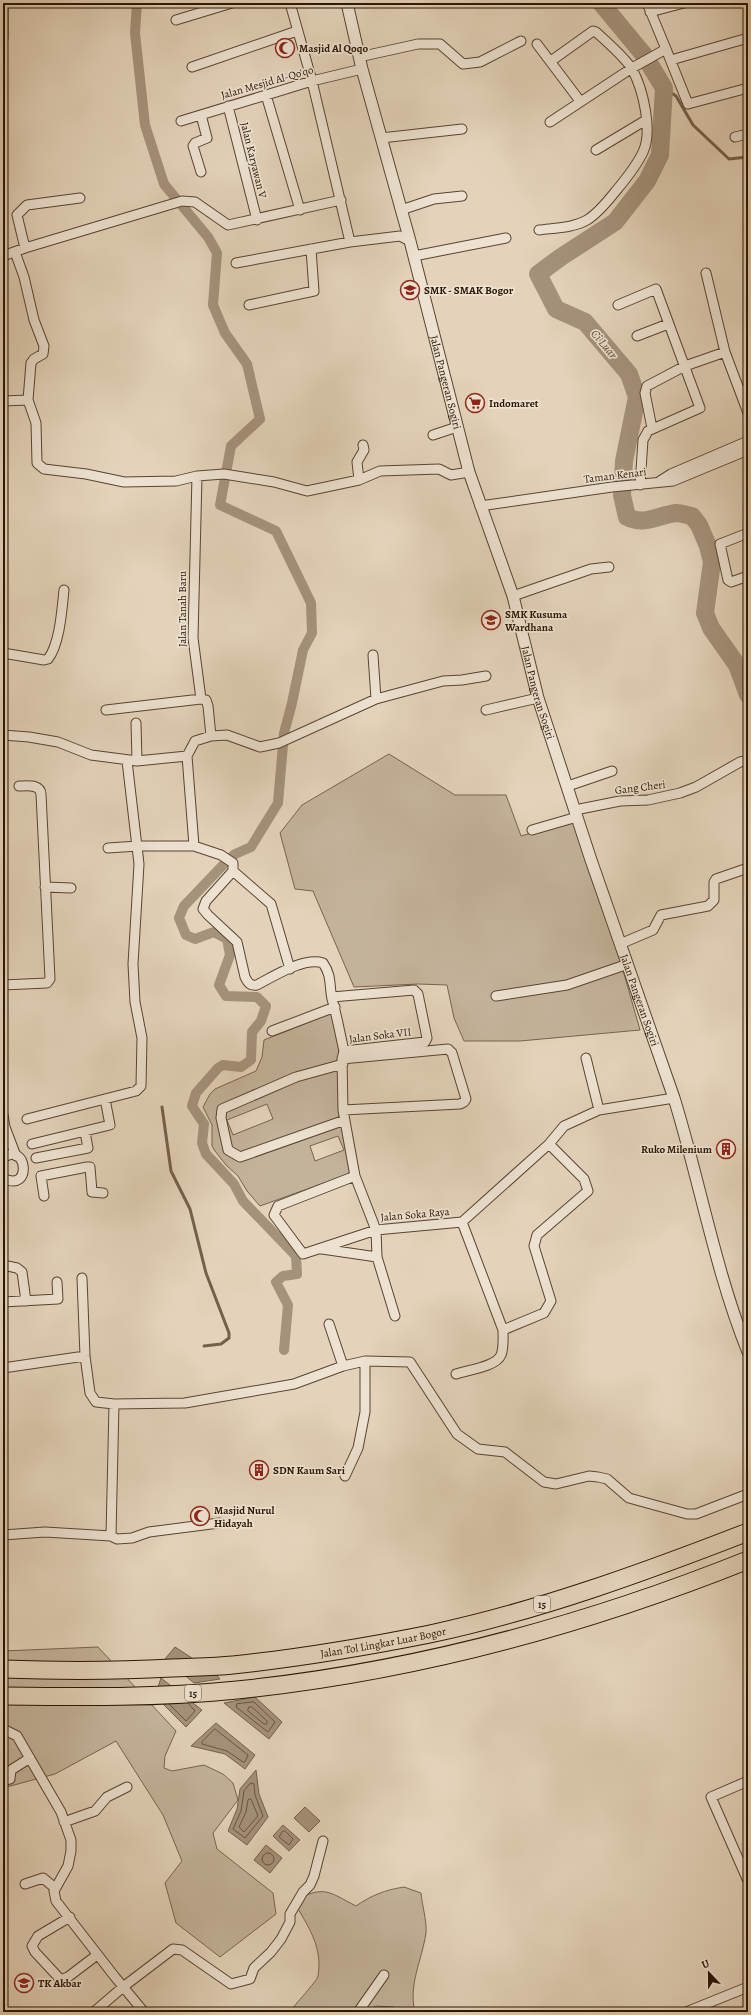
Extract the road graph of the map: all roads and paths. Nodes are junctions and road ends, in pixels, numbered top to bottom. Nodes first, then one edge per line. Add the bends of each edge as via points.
1 (232, 3) edge
2 (290, 3) edge
3 (347, 3) edge
4 (684, 3) edge
5 (3, 7) edge
6 (648, 8) edge
7 (176, 20) dead end
8 (297, 31) junction
9 (3, 38) edge
10 (748, 38) edge
11 (521, 41) dead end
12 (537, 44) dead end
13 (662, 51) junction
14 (359, 57) junction
15 (671, 60) junction
16 (551, 61) junction
17 (192, 66) dead end
18 (633, 67) junction
19 (362, 69) junction
20 (312, 81) junction
21 (748, 88) edge
22 (266, 95) junction
23 (580, 101) junction
24 (228, 106) junction
25 (201, 115) junction
26 (646, 120) junction
27 (181, 121) dead end
28 (550, 122) dead end
29 (462, 129) dead end
30 (748, 134) edge
31 (735, 137) dead end
32 (381, 138) junction
33 (596, 150) dead end
34 (201, 172) dead end
35 (462, 196) dead end
36 (80, 198) dead end
37 (341, 200) junction
38 (300, 210) junction
39 (401, 210) junction
40 (257, 220) junction
41 (539, 230) dead end
42 (506, 238) dead end
43 (410, 241) junction
44 (350, 242) junction
45 (25, 248) junction
46 (311, 249) junction
47 (15, 252) junction
48 (3, 256) edge
49 (414, 256) junction
50 (236, 263) dead end
51 (706, 273) dead end
52 (249, 305) dead end
53 (618, 305) dead end
54 (668, 324) junction
55 (637, 336) dead end
56 (725, 352) junction
57 (685, 366) junction
58 (28, 400) junction
59 (3, 401) edge
60 (748, 413) edge
61 (457, 427) junction
62 (652, 428) junction
63 (433, 434) dead end
64 (748, 441) edge
65 (363, 445) dead end
66 (748, 450) edge
67 (469, 472) junction
68 (197, 476) junction
69 (359, 480) junction
70 (660, 481) junction
71 (635, 485) junction
72 (480, 506) junction
73 (748, 533) edge
74 (609, 567) dead end
75 (748, 576) edge
76 (64, 590) dead end
77 (513, 596) junction
78 (3, 653) edge
79 (373, 655) dead end
80 (486, 676) dead end
81 (376, 698) junction
82 (538, 698) junction
83 (201, 699) junction
84 (106, 710) dead end
85 (486, 710) dead end
86 (136, 723) dead end
87 (3, 735) edge
88 (211, 736) junction
89 (187, 756) junction
90 (132, 761) junction
91 (748, 764) edge
92 (612, 771) dead end
93 (19, 786) dead end
94 (568, 786) junction
95 (576, 813) junction
96 (532, 830) dead end
97 (138, 846) junction
98 (194, 846) junction
99 (108, 848) dead end
100 (233, 867) junction
101 (748, 868) edge
102 (45, 887) junction
103 (71, 888) dead end
104 (620, 944) junction
105 (628, 964) junction
106 (290, 969) junction
107 (3, 985) edge
108 (496, 996) dead end
109 (332, 998) junction
110 (335, 1007) junction
111 (272, 1031) dead end
112 (343, 1058) junction
113 (586, 1058) dead end
114 (105, 1098) junction
115 (674, 1098) junction
116 (344, 1110) junction
117 (600, 1110) junction
118 (3, 1115) edge
119 (27, 1119) dead end
120 (345, 1120) junction
121 (85, 1132) junction
122 (32, 1144) dead end
123 (549, 1144) junction
124 (78, 1151) junction
125 (16, 1156) junction
126 (3, 1158) edge
127 (36, 1158) dead end
128 (82, 1168) junction
129 (355, 1176) junction
130 (3, 1178) edge
131 (103, 1193) dead end
132 (44, 1196) dead end
133 (462, 1222) junction
134 (376, 1230) junction
135 (320, 1249) junction
136 (376, 1256) junction
137 (3, 1265) edge
138 (82, 1278) dead end
139 (57, 1282) dead end
140 (26, 1301) junction
141 (3, 1302) edge
142 (395, 1316) dead end
143 (329, 1324) dead end
144 (503, 1330) junction
145 (748, 1352) edge
146 (85, 1356) junction
147 (365, 1361) junction
148 (343, 1366) junction
149 (3, 1368) edge
150 (456, 1374) dead end
151 (114, 1404) junction
152 (344, 1476) dead end
153 (748, 1494) edge
154 (219, 1523) dead end
155 (748, 1532) edge
156 (3, 1535) edge
157 (111, 1536) junction
158 (748, 1560) edge
159 (3, 1669) edge
160 (3, 1696) edge
161 (3, 1729) edge
162 (30, 1758) junction
163 (3, 1781) edge
164 (748, 1781) edge
165 (127, 1787) dead end
166 (64, 1822) junction
167 (323, 1841) dead end
168 (748, 1880) edge
169 (25, 1884) dead end
170 (55, 1888) junction
171 (70, 1917) junction
172 (97, 1955) junction
173 (384, 1975) dead end
174 (123, 1987) junction
175 (748, 1987) edge
176 (94, 2012) edge
177 (144, 2012) edge
178 (358, 2012) edge
179 (686, 2012) edge

1 - 7 street
2 - 8 street
3 - 14 street, Jalan Pangeran Sogiri
4 - 6 street
5 - 9 street
6 - 13 street
8 - 17 street
8 - 20 street
10 - 15 street
11 - 14 street via 480,62 463,64 440,44 418,44
12 - 16 street
13 - 15 street
13 - 18 street
14 - 19 street, Jalan Pangeran Sogiri
15 - 21 street via 688,104
16 - 18 street via 594,31
16 - 23 street
18 - 23 street
18 - 26 street via 641,90
19 - 20 street, Jalan Mesjid Al-Qo'qo
19 - 32 street, Jalan Pangeran Sogiri
20 - 22 street, Jalan Mesjid Al-Qo'qo
20 - 37 street
22 - 24 street, Jalan Mesjid Al-Qo'qo
22 - 38 street
23 - 28 street
24 - 25 street, Jalan Mesjid Al-Qo'qo
24 - 40 street, Jalan Karyawan V
25 - 27 street, Jalan Mesjid Al-Qo'qo
25 - 34 street via 207,138 194,143 193,146
26 - 33 street
26 - 41 street via 643,151 627,178 608,202 587,220 569,226
29 - 32 street
30 - 31 street
32 - 39 street, Jalan Pangeran Sogiri
35 - 39 street via 434,200
36 - 45 street via 27,205 17,215
37 - 38 street
37 - 44 street
38 - 40 street
39 - 43 street, Jalan Pangeran Sogiri
40 - 45 street via 228,225 195,202 182,201
42 - 49 street
43 - 44 street via 400,236
43 - 49 street, Jalan Pangeran Sogiri
44 - 46 street
45 - 47 street
46 - 50 street
46 - 52 street via 314,290
47 - 48 street
47 - 58 street via 44,346 43,354 31,363
49 - 61 street, Jalan Pangeran Sogiri
51 - 56 street
53 - 54 street via 656,289
54 - 55 street
54 - 57 street
56 - 57 street
56 - 60 street
57 - 62 street via 647,386 645,393
57 - 62 street via 700,408
58 - 59 street
58 - 68 street via 36,423 37,463 44,468 124,482 176,481
61 - 63 street
61 - 67 street, Jalan Pangeran Sogiri
62 - 71 street via 643,440
64 - 70 street
65 - 69 street via 364,450 357,462
66 - 70 street, Taman Kenari via 673,481
67 - 69 street via 451,475 439,469 380,471
67 - 72 street, Jalan Pangeran Sogiri
68 - 69 street via 224,474 274,482 307,491
68 - 83 street, Jalan Tanah Baru via 193,638
70 - 71 street, Taman Kenari
71 - 72 street, Taman Kenari
72 - 77 street, Jalan Pangeran Sogiri
73 - 75 street via 720,544 729,581
74 - 77 street via 591,569
76 - 78 street via 61,619 48,659
77 - 82 street, Jalan Pangeran Sogiri
79 - 81 street
80 - 81 street via 443,681
81 - 88 street via 279,743 260,747 227,735
82 - 85 street
82 - 94 street, Jalan Pangeran Sogiri
83 - 84 street
83 - 88 street, Jalan Tanah Baru via 206,700 208,706
86 - 90 street
87 - 90 street via 29,736 58,742 91,755
88 - 89 street via 195,741
89 - 90 street
89 - 98 street
90 - 97 street
91 - 95 street, Gang Cheri via 740,762 696,787 680,793 635,802 617,801
92 - 94 street
93 - 102 street via 37,787 41,790
94 - 95 street, Jalan Pangeran Sogiri
95 - 96 street, Gang Cheri
95 - 104 street, Jalan Pangeran Sogiri
97 - 98 street
97 - 99 street
97 - 114 street via 133,964 135,1002 142,1038 141,1086 136,1091
98 - 100 street via 221,855
100 - 106 street via 271,904
100 - 106 street via 206,901 204,912 237,942 245,977 250,984 257,985
101 - 104 street via 716,879 712,904 661,915 653,930
102 - 103 street
102 - 107 street via 49,981 44,984
104 - 105 street, Jalan Pangeran Sogiri
105 - 108 street via 566,985
105 - 115 street, Jalan Pangeran Sogiri
106 - 109 street, Jalan Soka Raya via 312,961 323,963 331,982
109 - 110 street, Jalan Soka Raya
109 - 112 street, Jalan Soka VII via 414,990 418,994 427,1038 426,1042
110 - 111 street
110 - 112 street, Jalan Soka Raya
112 - 116 street, Jalan Soka Raya
112 - 116 street via 448,1049 452,1053 466,1099 460,1104
112 - 120 street via 222,1109 221,1118 228,1150 240,1157
113 - 117 street
114 - 119 street
114 - 121 street via 110,1124
115 - 117 street, Jalan Soka Raya
115 - 145 street, Jalan Pangeran Sogiri via 734,1318
116 - 120 street, Jalan Soka Raya
117 - 123 street, Jalan Soka Raya via 564,1126
118 - 125 street
120 - 129 street, Jalan Soka Raya
121 - 122 street
121 - 124 street via 88,1148
123 - 133 street, Jalan Soka Raya
123 - 144 street via 584,1178 588,1191 537,1235 534,1246 551,1300 544,1313
124 - 127 street
124 - 128 street
125 - 126 street
125 - 130 street via 23,1162 21,1176 12,1181
128 - 131 street via 90,1167 92,1192
128 - 132 street via 41,1176
129 - 134 street, Jalan Soka Raya
129 - 135 street via 285,1202 275,1210 274,1215 303,1254
133 - 134 street, Jalan Soka Raya
133 - 144 street
134 - 135 street
134 - 136 street
135 - 136 street
136 - 142 street
137 - 140 street via 17,1268 22,1272
138 - 146 street
139 - 140 street via 58,1299
140 - 141 street
143 - 148 street
144 - 150 street via 502,1355 496,1363
146 - 149 street
146 - 151 street via 90,1393 96,1402
147 - 148 street
147 - 152 street via 365,1412 358,1448
147 - 153 street via 410,1362 457,1434 478,1449 505,1452 544,1482 556,1484 589,1476 598,1477 607,1479 629,1498 691,1514
148 - 151 street via 294,1384 186,1403
151 - 157 street
154 - 157 street via 149,1532 132,1538 117,1539
155 - 159 highway, Jalan Tol Lingkar Luar Bogor / 15 via 602,1586 431,1634 330,1652 232,1665 46,1671
156 - 157 street via 45,1532
158 - 160 highway, 15 via 645,1599 529,1636 436,1659 335,1678 236,1691 148,1696
161 - 162 street via 17,1736
162 - 163 street via 11,1770 10,1778
162 - 166 street
164 - 168 street via 711,1797
165 - 166 street via 107,1797 95,1811
166 - 170 street via 71,1840 71,1851 65,1872
167 - 174 street via 310,1885 290,1914 290,1922 281,1939 254,1968 250,1979 231,1984 176,1948
169 - 170 street via 43,1878
170 - 171 street via 56,1901
171 - 172 street
171 - 172 street via 38,1936 32,1946 35,1952 61,1980
172 - 174 street
173 - 178 street
174 - 176 street
174 - 177 street
175 - 179 street

